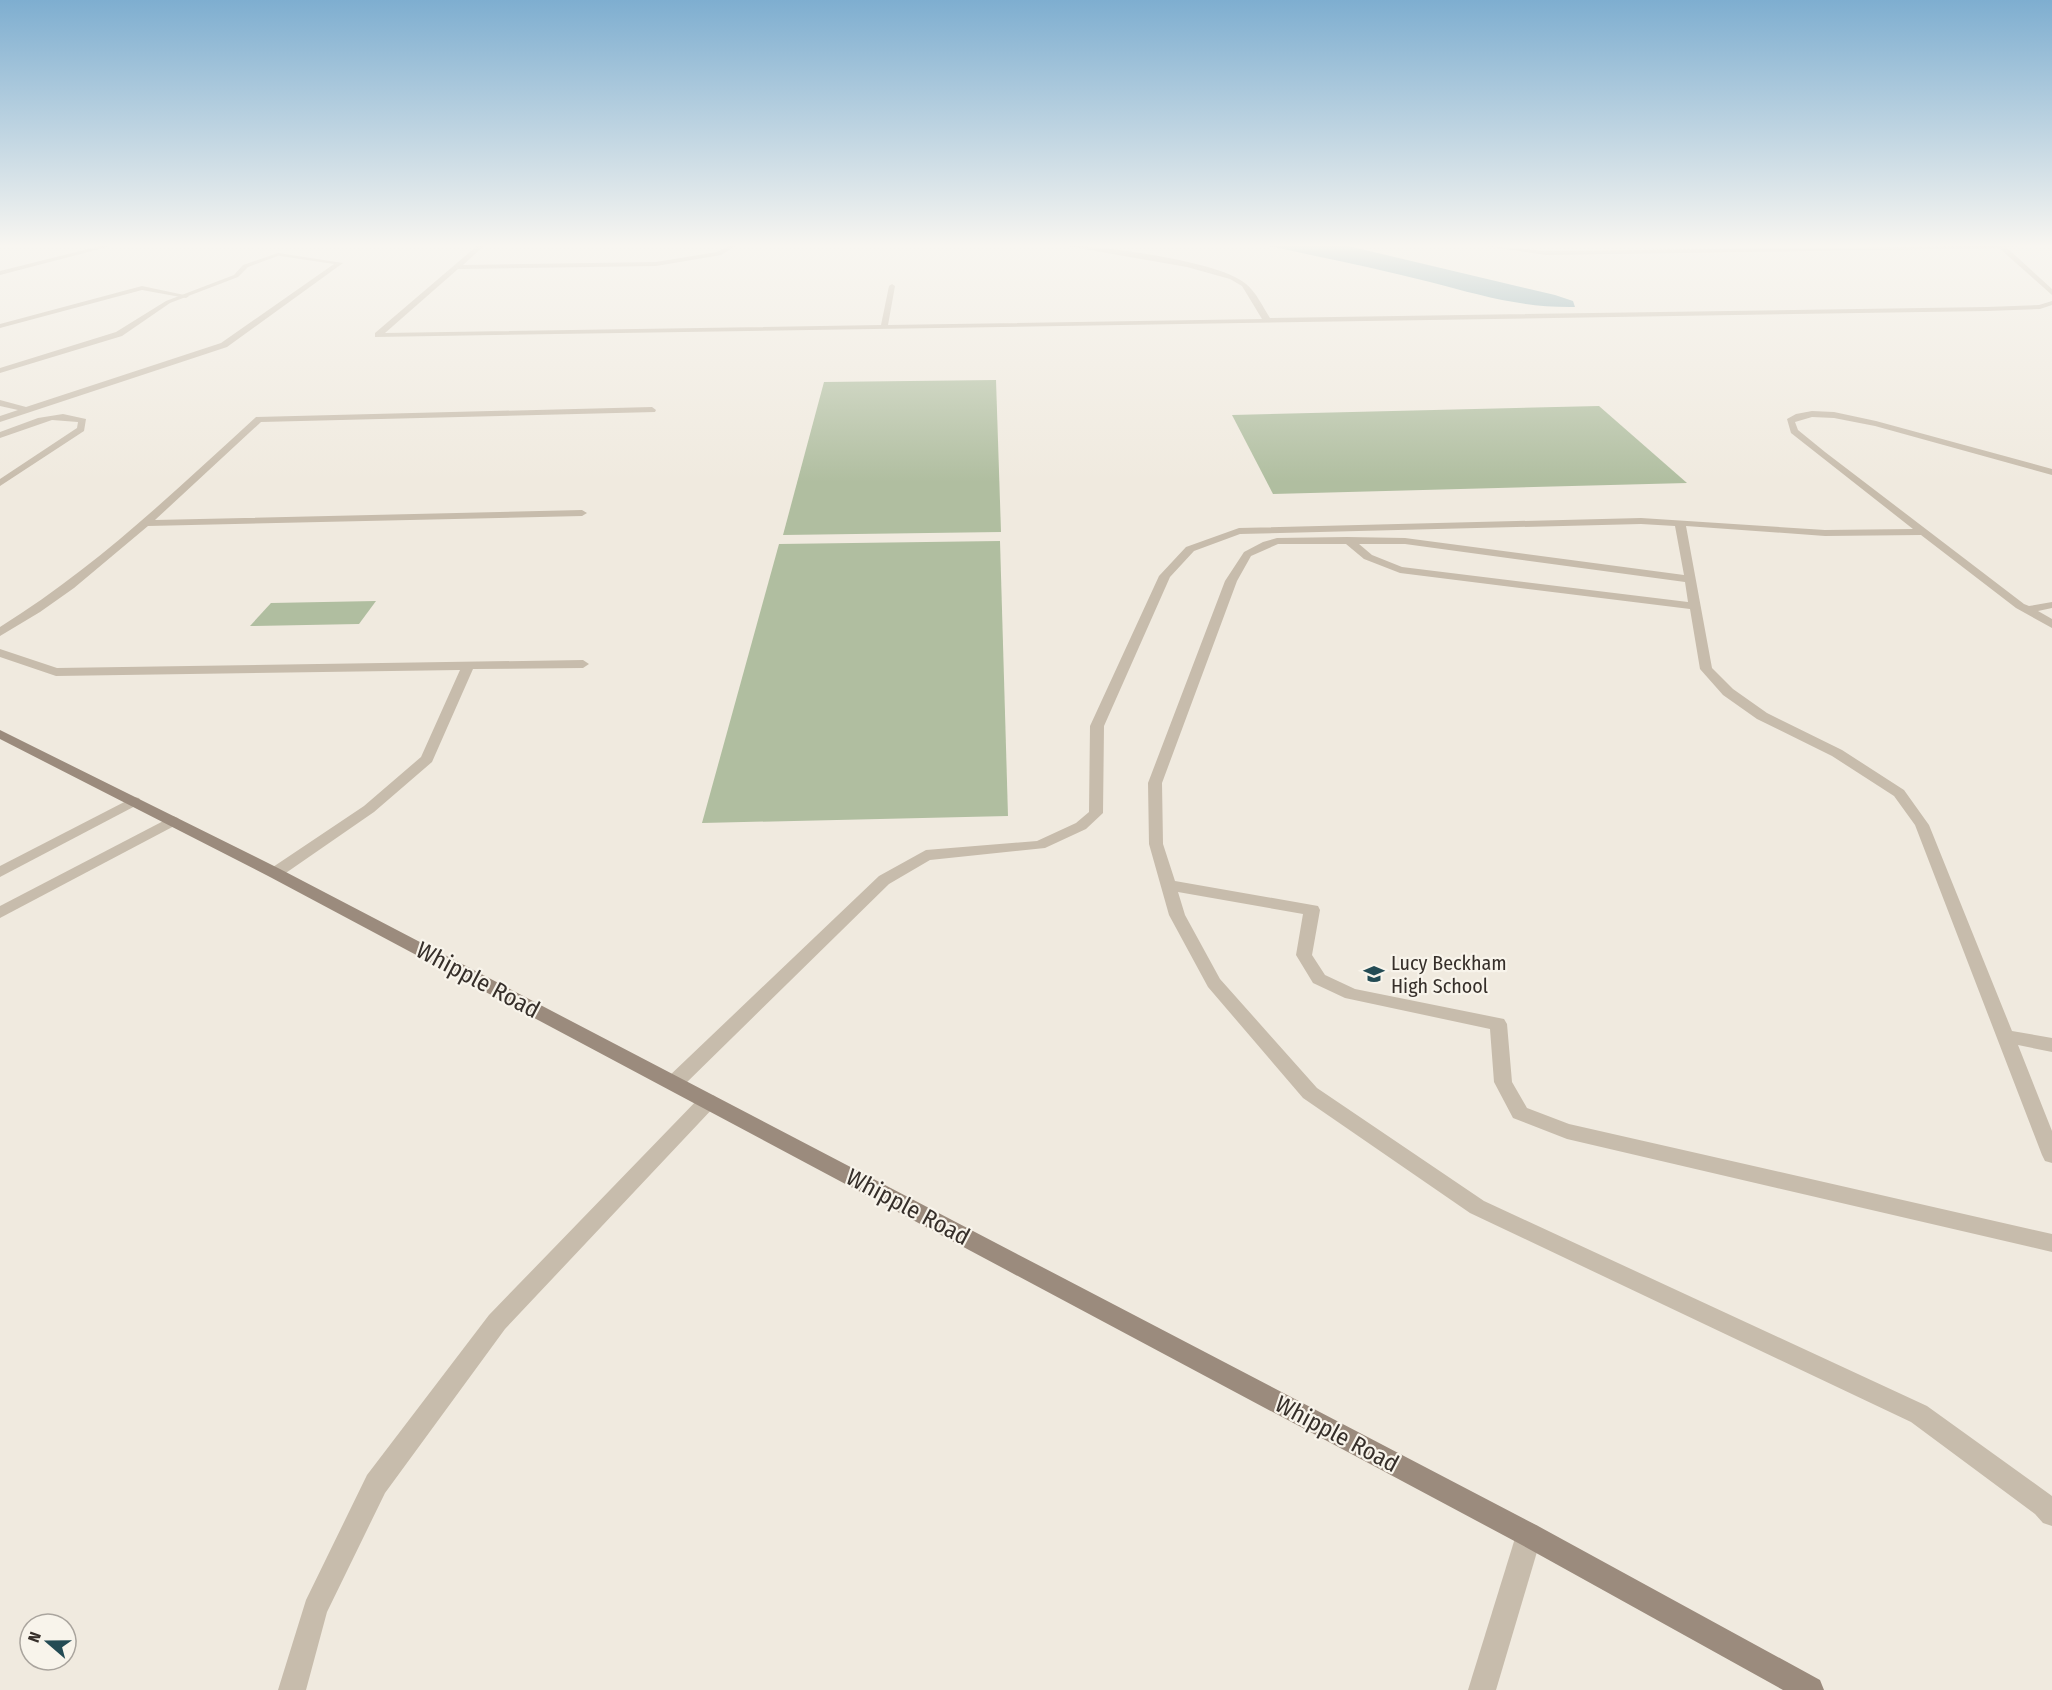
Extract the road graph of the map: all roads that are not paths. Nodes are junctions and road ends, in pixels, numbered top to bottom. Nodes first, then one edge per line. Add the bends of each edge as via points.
1 (135, 324) edge
2 (254, 324) edge
3 (391, 324) edge
4 (1020, 324) edge
5 (884, 326) joint
6 (0, 371) edge
7 (0, 403) edge
8 (26, 410) junction
9 (652, 410) dead end
10 (0, 419) edge
11 (0, 435) edge
12 (2052, 472) edge
13 (0, 483) edge
14 (582, 513) dead end
15 (145, 523) junction
16 (1680, 523) junction
17 (1924, 532) junction
18 (1347, 540) junction
19 (1690, 579) junction
20 (2052, 605) edge
21 (1695, 606) junction
22 (2027, 610) junction
23 (2052, 624) edge
24 (0, 632) edge
25 (0, 653) edge
26 (583, 664) dead end
27 (467, 668) junction
28 (0, 734) edge
29 (134, 801) junction
30 (173, 821) junction
31 (0, 872) edge
32 (275, 873) junction
33 (1168, 885) junction
34 (0, 913) edge
35 (2005, 1036) junction
36 (2052, 1045) edge
37 (674, 1083) junction
38 (708, 1101) junction
39 (2052, 1155) edge
40 (2052, 1243) edge
41 (2049, 1505) edge
42 (1529, 1535) junction
43 (292, 1690) edge
44 (1482, 1690) edge
45 (1810, 1690) edge

1 - 6 street via 119,334
2 - 8 street via 224,345
3 - 5 street via 378,335
4 - 5 street
7 - 8 street
8 - 10 street
9 - 15 street via 259,419
11 - 13 street via 49,419 76,417 83,421 81,429
12 - 17 street via 1834,415 1812,414 1790,421 1794,431
14 - 15 street
15 - 24 street via 39,610
16 - 17 street via 1825,533
16 - 19 street
16 - 37 street via 1239,531 1190,549 1165,576 1096,726 1096,813 1082,826 1040,845 926,855 884,880
17 - 22 street
18 - 19 street via 1405,541
18 - 21 street via 1368,557 1400,570
18 - 33 street via 1277,541 1244,554 1155,783 1156,844
19 - 21 street
20 - 22 street
21 - 35 street via 1706,669 1728,692 1762,716 1837,753 1899,793 1922,825
22 - 23 street
25 - 27 street via 56,672
26 - 27 street
27 - 32 street via 427,759 369,809
28 - 29 main road, Whipple Road
29 - 30 main road, Whipple Road
29 - 31 street
30 - 32 main road, Whipple Road
30 - 34 street
32 - 37 main road, Whipple Road
33 - 40 street via 1312,910 1304,955 1319,979 1351,994 1498,1024 1503,1082 1520,1113 1567,1131
33 - 41 street via 1177,915 1214,983 1310,1093 1477,1207 1919,1414
35 - 36 street
35 - 39 street
37 - 38 main road, Whipple Road
38 - 42 main road, Whipple Road
38 - 43 street via 497,1322 376,1484 315,1610
42 - 44 street
42 - 45 main road, Whipple Road

